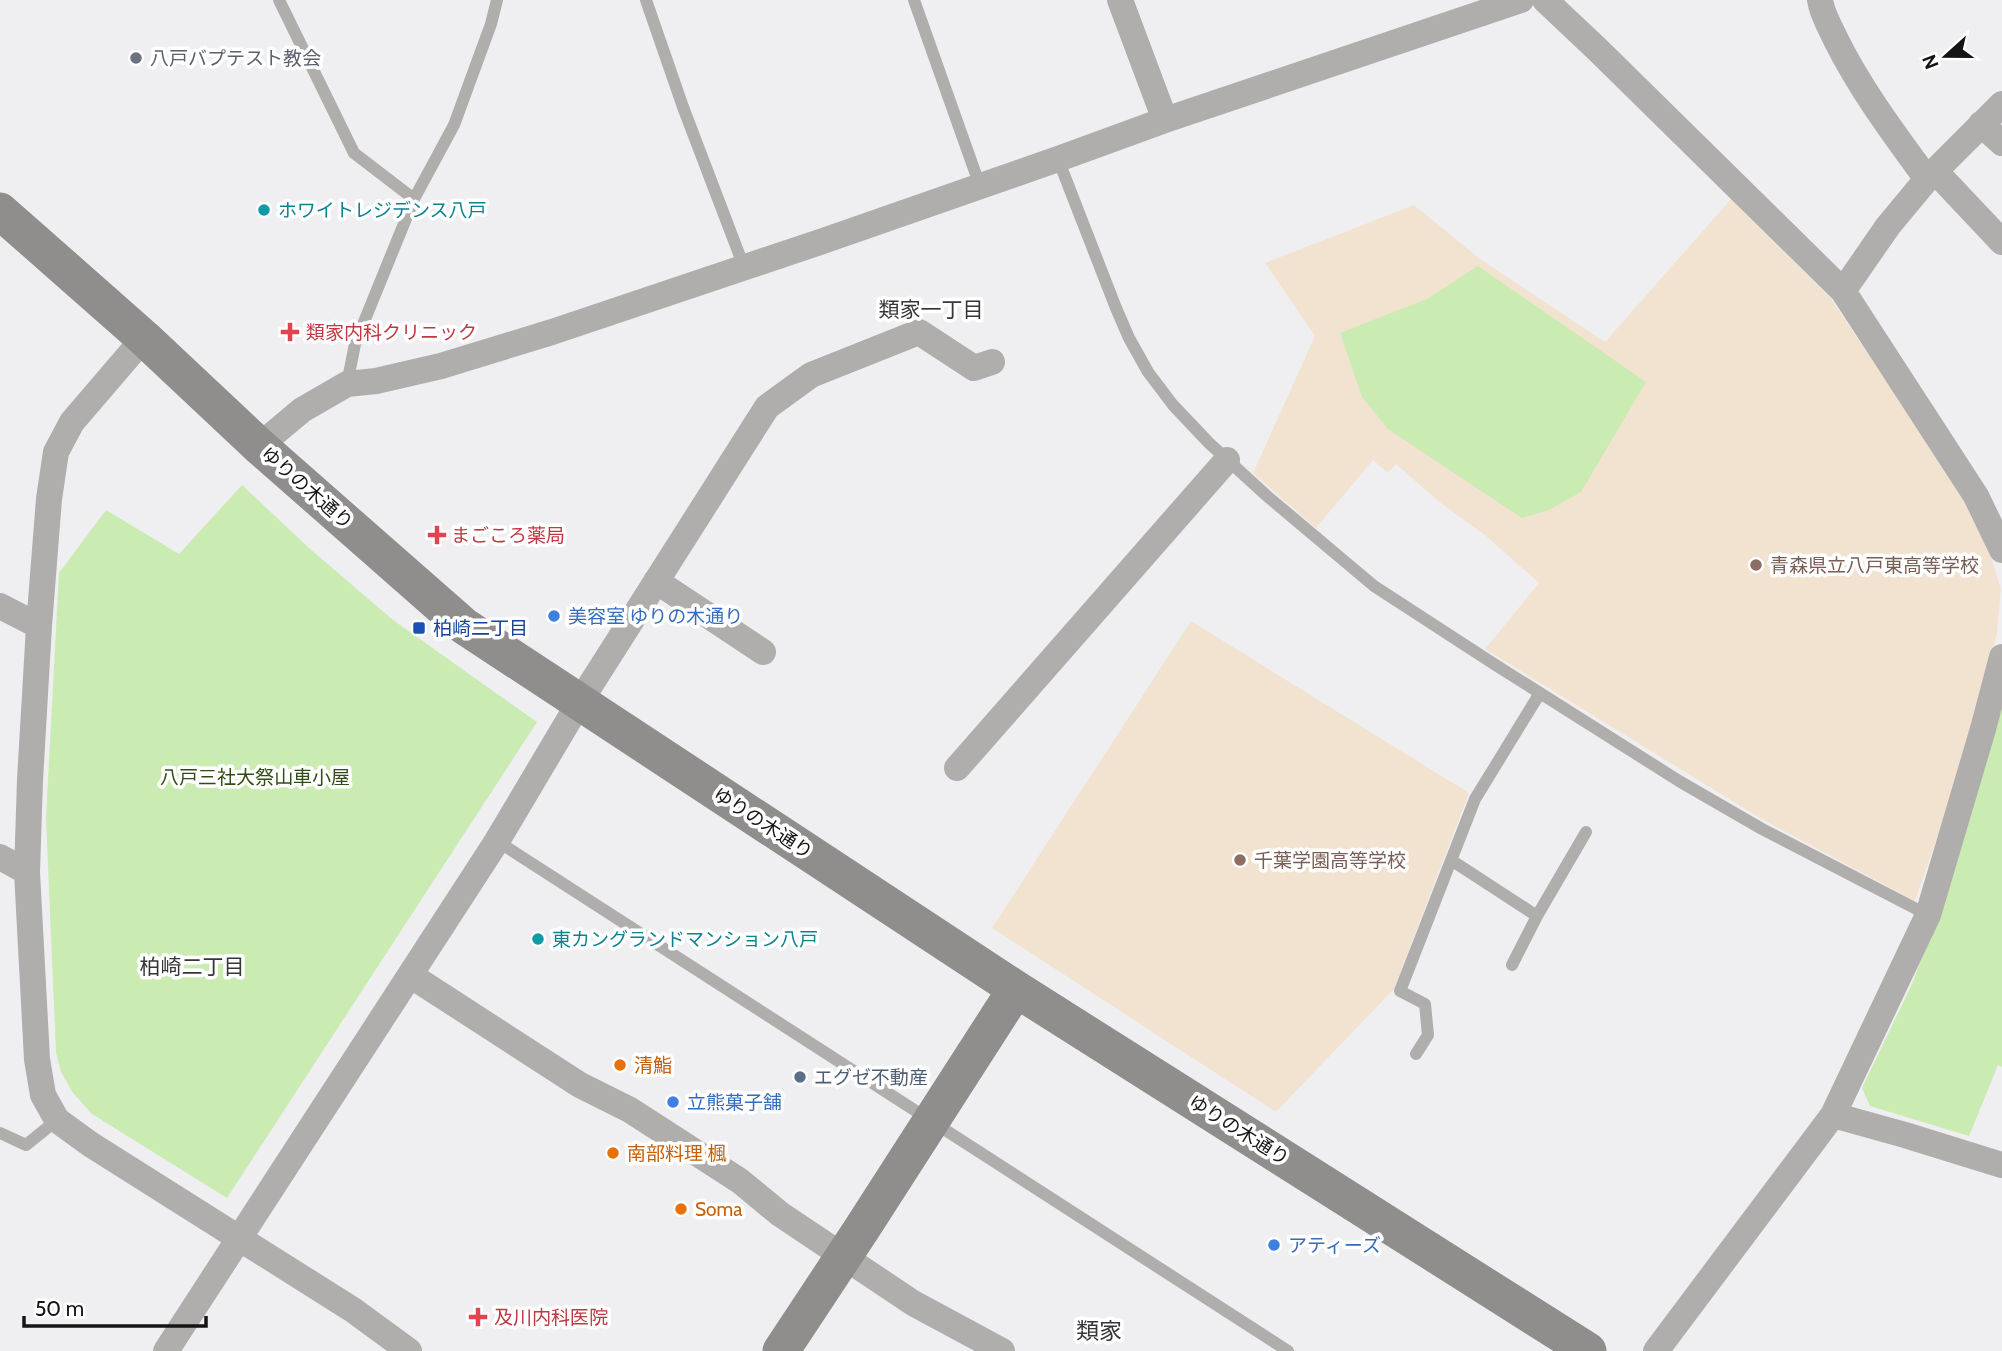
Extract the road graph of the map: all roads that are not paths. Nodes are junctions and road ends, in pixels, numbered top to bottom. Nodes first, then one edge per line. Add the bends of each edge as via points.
1 (279, 0) edge
2 (497, 0) edge
3 (646, 0) edge
4 (914, 0) edge
5 (1120, 0) edge
6 (1521, 0) edge
7 (1545, 0) edge
8 (1820, 0) edge
9 (2002, 104) edge
10 (1165, 120) junction
11 (1981, 124) junction
12 (2002, 144) edge
13 (1058, 159) junction
14 (1931, 175) junction
15 (980, 186) junction
16 (414, 199) junction
17 (0, 211) edge
18 (2002, 243) edge
19 (744, 267) junction
20 (1843, 291) junction
21 (144, 338) junction
22 (992, 362) dead end
23 (347, 384) junction
24 (259, 446) junction
25 (1227, 460) junction
26 (2002, 550) edge
27 (656, 580) junction
28 (0, 606) edge
29 (39, 626) junction
30 (763, 652) dead end
31 (2002, 657) edge
32 (1540, 693) junction
33 (579, 703) junction
34 (957, 768) dead end
35 (1586, 832) dead end
36 (497, 841) junction
37 (0, 857) edge
38 (1451, 860) junction
39 (27, 872) junction
40 (1928, 915) junction
41 (1537, 916) junction
42 (1512, 965) dead end
43 (410, 975) junction
44 (1016, 989) junction
45 (1416, 1054) dead end
46 (1833, 1115) junction
47 (57, 1120) junction
48 (931, 1122) junction
49 (0, 1133) edge
50 (2002, 1165) edge
51 (239, 1237) junction
52 (844, 1256) junction
53 (166, 1351) edge
54 (409, 1351) edge
55 (781, 1351) edge
56 (1002, 1351) edge
57 (1288, 1351) edge
58 (1588, 1351) edge
59 (1656, 1351) edge

1 - 16 lane via 354,153
2 - 16 lane via 454,125
3 - 19 lane
4 - 15 lane
5 - 10 street
6 - 10 street
7 - 20 street
8 - 14 street via 1850,68 1888,127
9 - 11 street
10 - 13 street
11 - 12 street
11 - 14 street
13 - 15 street
13 - 25 lane via 1104,280 1148,372
14 - 18 street
14 - 20 street
15 - 19 street
16 - 23 lane via 355,344
17 - 21 street, ゆりの木通り
19 - 23 street via 441,366
20 - 26 street via 1976,496
21 - 24 street, ゆりの木通り
21 - 29 street via 72,422 56,452
22 - 27 street via 974,368 919,332 811,375 767,407
23 - 24 street via 302,410
24 - 33 street, ゆりの木通り via 464,626
25 - 32 lane via 1374,586
25 - 34 street
27 - 30 street
27 - 33 street
28 - 29 street
29 - 39 street
31 - 40 street
32 - 38 lane via 1475,799
32 - 40 lane via 1762,829
33 - 36 street
33 - 44 street, ゆりの木通り
35 - 41 lane
36 - 43 street
36 - 48 lane
37 - 39 street
38 - 41 lane
38 - 45 lane via 1399,991 1425,1004 1428,1035
39 - 47 street via 37,1059 43,1095
40 - 46 street
41 - 42 lane
43 - 51 street
43 - 52 street via 740,1181
44 - 48 street
44 - 58 street, ゆりの木通り
46 - 50 street
46 - 59 street
47 - 49 lane via 26,1145
47 - 51 street
48 - 52 street
48 - 57 lane
51 - 53 street
51 - 54 street
52 - 55 street
52 - 56 street via 913,1303

